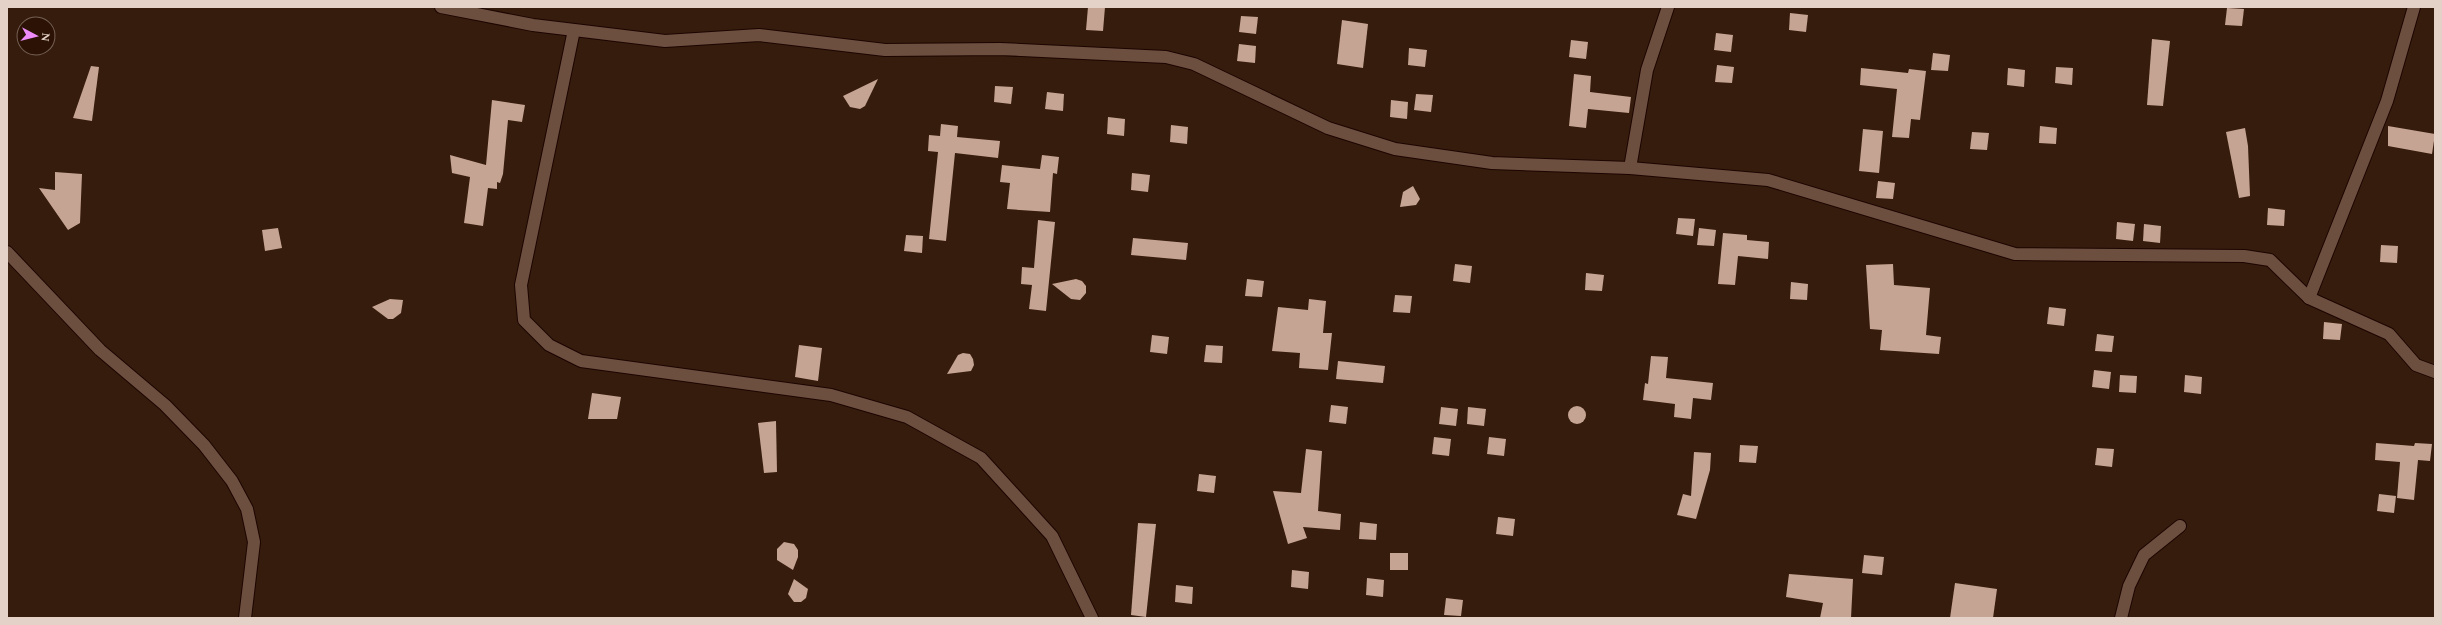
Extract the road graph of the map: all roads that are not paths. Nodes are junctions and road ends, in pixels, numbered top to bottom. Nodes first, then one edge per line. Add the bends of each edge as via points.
1 (441, 7) edge
2 (1668, 7) edge
3 (2414, 7) edge
4 (574, 30) junction
5 (1630, 168) junction
6 (7, 252) edge
7 (2309, 298) junction
8 (2435, 372) edge
9 (2180, 526) dead end
10 (245, 618) edge
11 (1092, 618) edge
12 (2122, 618) edge

1 - 4 street via 533,25
2 - 5 street via 1648,70
3 - 7 street via 2387,101
4 - 5 street via 665,41 759,35 892,50 1000,49 1166,57 1194,64 1328,128 1395,149 1492,163
4 - 11 street via 521,285 524,320 549,345 580,361 831,395 907,418 980,458 986,464 1052,536
5 - 7 street via 1768,180 2015,254 2244,256 2270,260
6 - 10 street via 100,350 165,405 204,444 232,481 247,509 254,542
7 - 8 street via 2390,334 2416,365
9 - 12 street via 2144,555 2129,586

